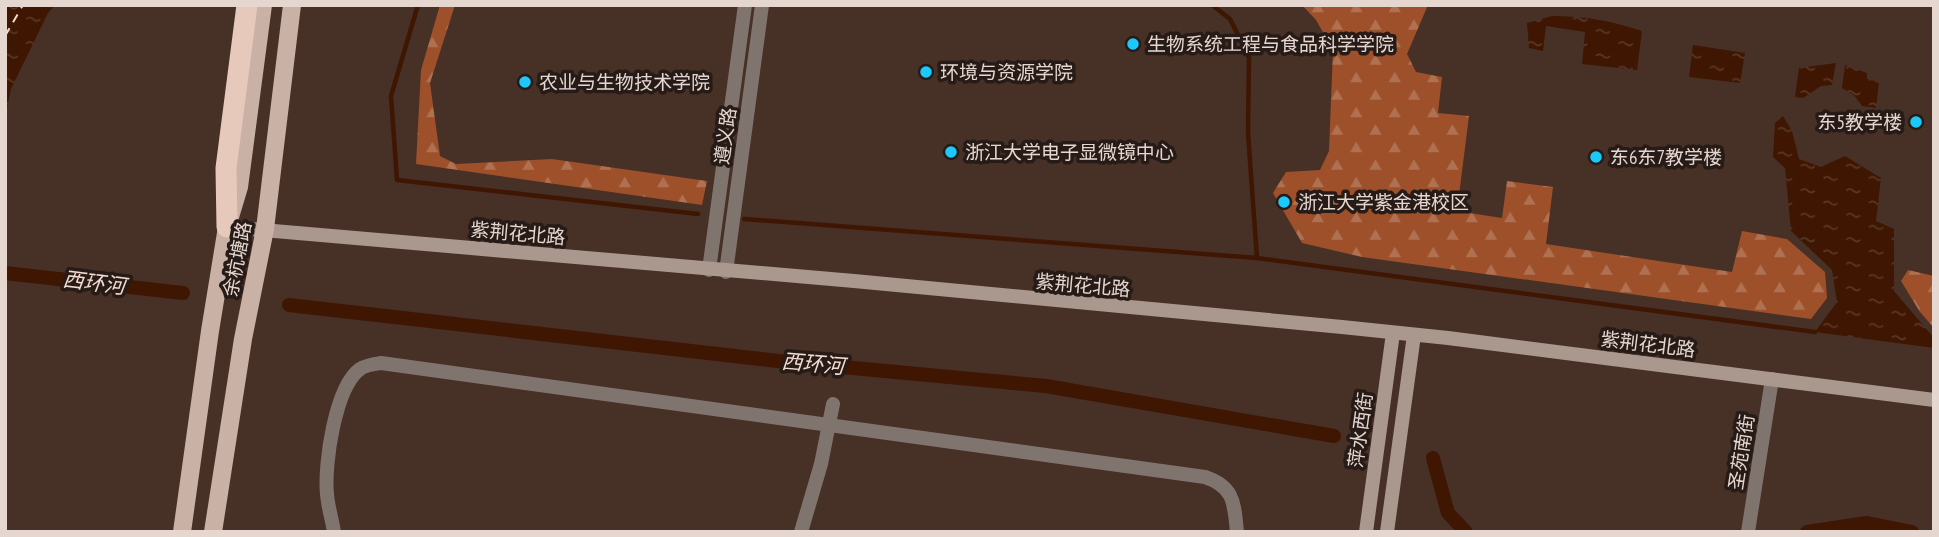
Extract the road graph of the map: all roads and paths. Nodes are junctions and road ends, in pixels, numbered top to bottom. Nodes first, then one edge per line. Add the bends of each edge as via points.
1 (247, 5) edge
2 (263, 5) edge
3 (292, 5) edge
4 (745, 5) edge
5 (762, 5) edge
6 (227, 227) junction
7 (265, 229) junction
8 (709, 270) junction
9 (726, 272) junction
10 (1393, 332) junction
11 (1414, 335) junction
12 (1772, 379) junction
13 (1934, 400) edge
14 (833, 404) dead end
15 (829, 426) junction
16 (214, 527) edge
17 (181, 532) edge
18 (334, 532) edge
19 (801, 532) edge
20 (1237, 532) edge
21 (1366, 532) edge
22 (1387, 532) edge
23 (1748, 532) edge

1 - 6 highway via 226,168
2 - 6 main road, 余杭塘路 via 239,187
3 - 7 main road, 余杭塘路
4 - 8 street, 遵义路
5 - 9 street, 遵义路
6 - 7 main road, 紫荆花北路
6 - 17 main road, 余杭塘路
7 - 8 main road, 紫荆花北路
7 - 16 main road, 余杭塘路 via 232,401
8 - 9 main road, 紫荆花北路
9 - 10 main road, 紫荆花北路
10 - 11 main road, 紫荆花北路
10 - 21 main road, 萍水西街
11 - 12 main road, 紫荆花北路
11 - 22 main road
12 - 13 main road, 紫荆花北路
12 - 23 street, 圣苑南街
14 - 15 street
15 - 18 street via 393,363 373,364 362,368 346,388 333,434 327,493
15 - 19 street
15 - 20 street via 1205,477 1219,481 1230,492

